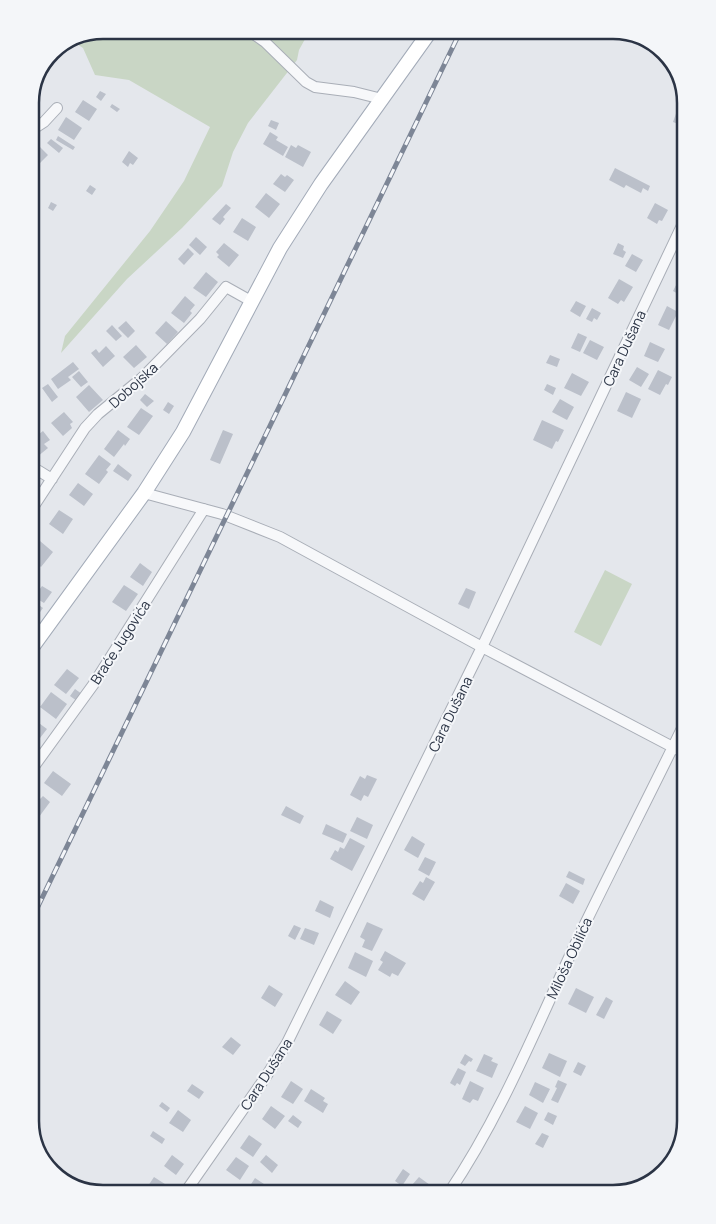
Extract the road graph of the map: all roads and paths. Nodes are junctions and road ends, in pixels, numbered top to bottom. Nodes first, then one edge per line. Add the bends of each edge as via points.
1 (262, 39) edge
2 (425, 39) edge
3 (382, 99) junction
4 (57, 108) dead end
5 (39, 125) edge
6 (677, 237) edge
7 (251, 301) junction
8 (39, 471) edge
9 (52, 479) junction
10 (144, 493) junction
11 (39, 498) edge
12 (204, 509) junction
13 (39, 638) edge
14 (482, 647) junction
15 (677, 739) edge
16 (673, 747) junction
17 (677, 749) edge
18 (39, 760) edge
19 (190, 1185) edge
20 (454, 1185) edge

1 - 3 street via 315,88
2 - 3 main road
3 - 7 main road via 321,184
4 - 5 street
6 - 14 street, Cara Dušana
7 - 9 street, Dobojska via 226,287 200,319 142,378 85,428
7 - 10 main road via 183,432
8 - 9 street
9 - 11 street, Dobojska
10 - 12 street
10 - 13 main road
12 - 14 street via 280,537
12 - 18 street, Braće Jugovića via 93,685
14 - 16 street
14 - 19 street, Cara Dušana via 287,1043
15 - 16 street, Miloša Obilića
16 - 17 street
16 - 20 street, Miloša Obilića via 500,1104

